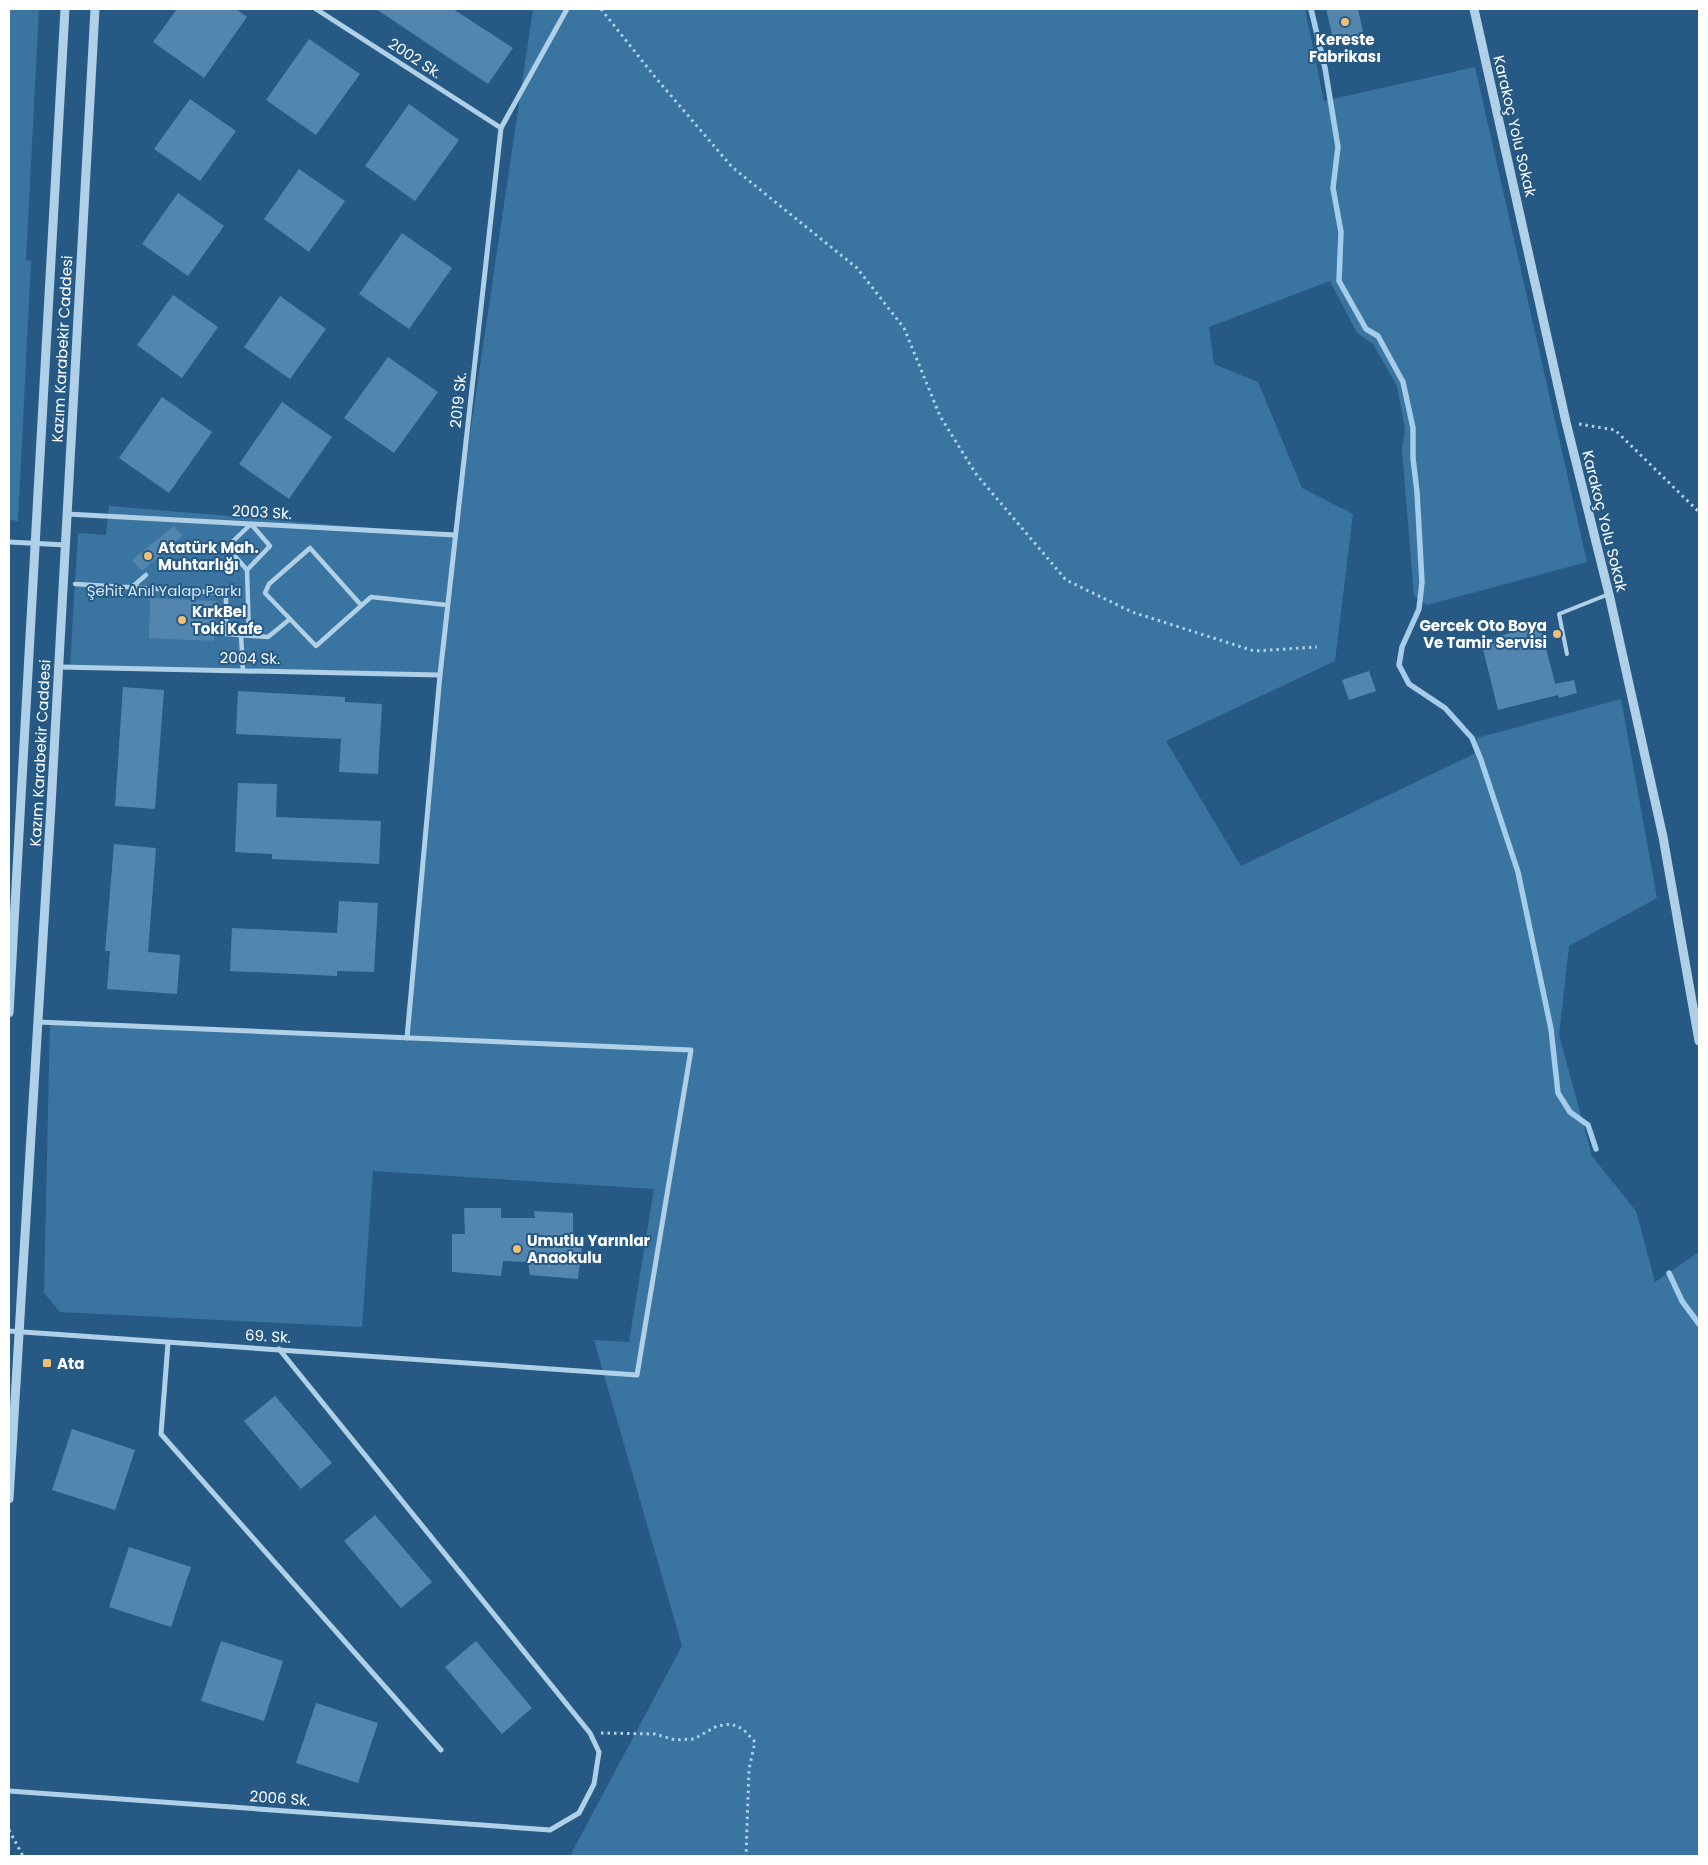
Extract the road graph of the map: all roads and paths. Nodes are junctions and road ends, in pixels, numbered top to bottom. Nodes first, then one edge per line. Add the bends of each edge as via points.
1 (65, 9) edge
2 (95, 9) edge
3 (316, 9) edge
4 (567, 9) edge
5 (602, 9) edge
6 (1474, 9) edge
7 (501, 128) junction
8 (1566, 422) junction
9 (1699, 512) edge
10 (67, 514) junction
11 (251, 524) junction
12 (456, 535) junction
13 (9, 542) edge
14 (37, 543) junction
15 (66, 545) junction
16 (247, 570) junction
17 (146, 575) dead end
18 (75, 584) dead end
19 (132, 587) junction
20 (1609, 594) junction
21 (361, 605) junction
22 (447, 605) junction
23 (290, 619) junction
24 (242, 635) junction
25 (248, 636) junction
26 (1317, 647) dead end
27 (1567, 654) dead end
28 (59, 667) junction
29 (243, 671) junction
30 (440, 675) junction
31 (9, 1013) edge
32 (38, 1022) junction
33 (407, 1038) junction
34 (1699, 1041) edge
35 (9, 1331) edge
36 (20, 1332) junction
37 (168, 1343) junction
38 (279, 1349) junction
39 (9, 1499) edge
40 (590, 1733) junction
41 (441, 1750) dead end
42 (9, 1791) edge
43 (9, 1830) edge
44 (23, 1856) edge
45 (746, 1856) edge

1 - 14 street, Kazım Karabekir Caddesi
2 - 10 street, Kazım Karabekir Caddesi
3 - 7 street, 2002 Sk.
4 - 7 street
5 - 26 path via 732,167 857,268 904,328 940,416 976,474 1066,580 1132,612 1254,651
6 - 8 street, Karakoç Yolu Sokak
7 - 12 street, 2019 Sk.
8 - 9 path via 1615,430
8 - 20 street, Karakoç Yolu Sokak
10 - 11 street, 2003 Sk.
10 - 15 street, Kazım Karabekir Caddesi
11 - 12 street, 2003 Sk.
11 - 16 street via 270,546
11 - 16 street via 227,547
12 - 22 street, 2019 Sk.
13 - 14 street
14 - 15 street
14 - 31 street, Kazım Karabekir Caddesi
15 - 28 street, Kazım Karabekir Caddesi
16 - 25 street
17 - 19 street
18 - 19 street
19 - 24 street via 226,593 226,634
20 - 27 lane via 1559,614
20 - 34 street, Karakoç Yolu Sokak via 1664,837
21 - 22 street via 371,597
21 - 23 street via 316,646
21 - 23 street via 310,548 269,584 265,594
22 - 30 street, 2019 Sk.
23 - 25 street via 268,637
24 - 25 street
24 - 29 street
28 - 29 street, 2004 Sk.
28 - 32 street, Kazım Karabekir Caddesi
29 - 30 street, 2004 Sk.
30 - 33 street, 2019 Sk.
32 - 33 street
32 - 36 street, Kazım Karabekir Caddesi
33 - 38 street, 69. Sk. via 691,1050 636,1375
35 - 36 street, 69. Sk.
36 - 37 street, 69. Sk.
36 - 39 street, Kazım Karabekir Caddesi
37 - 38 street, 69. Sk.
37 - 41 street via 161,1434
38 - 40 street
40 - 42 street, 2006 Sk. via 599,1752 594,1784 579,1813 550,1830
40 - 45 path via 655,1734 675,1740 694,1739 717,1726 731,1724 743,1729 755,1742 749,1769
43 - 44 path

